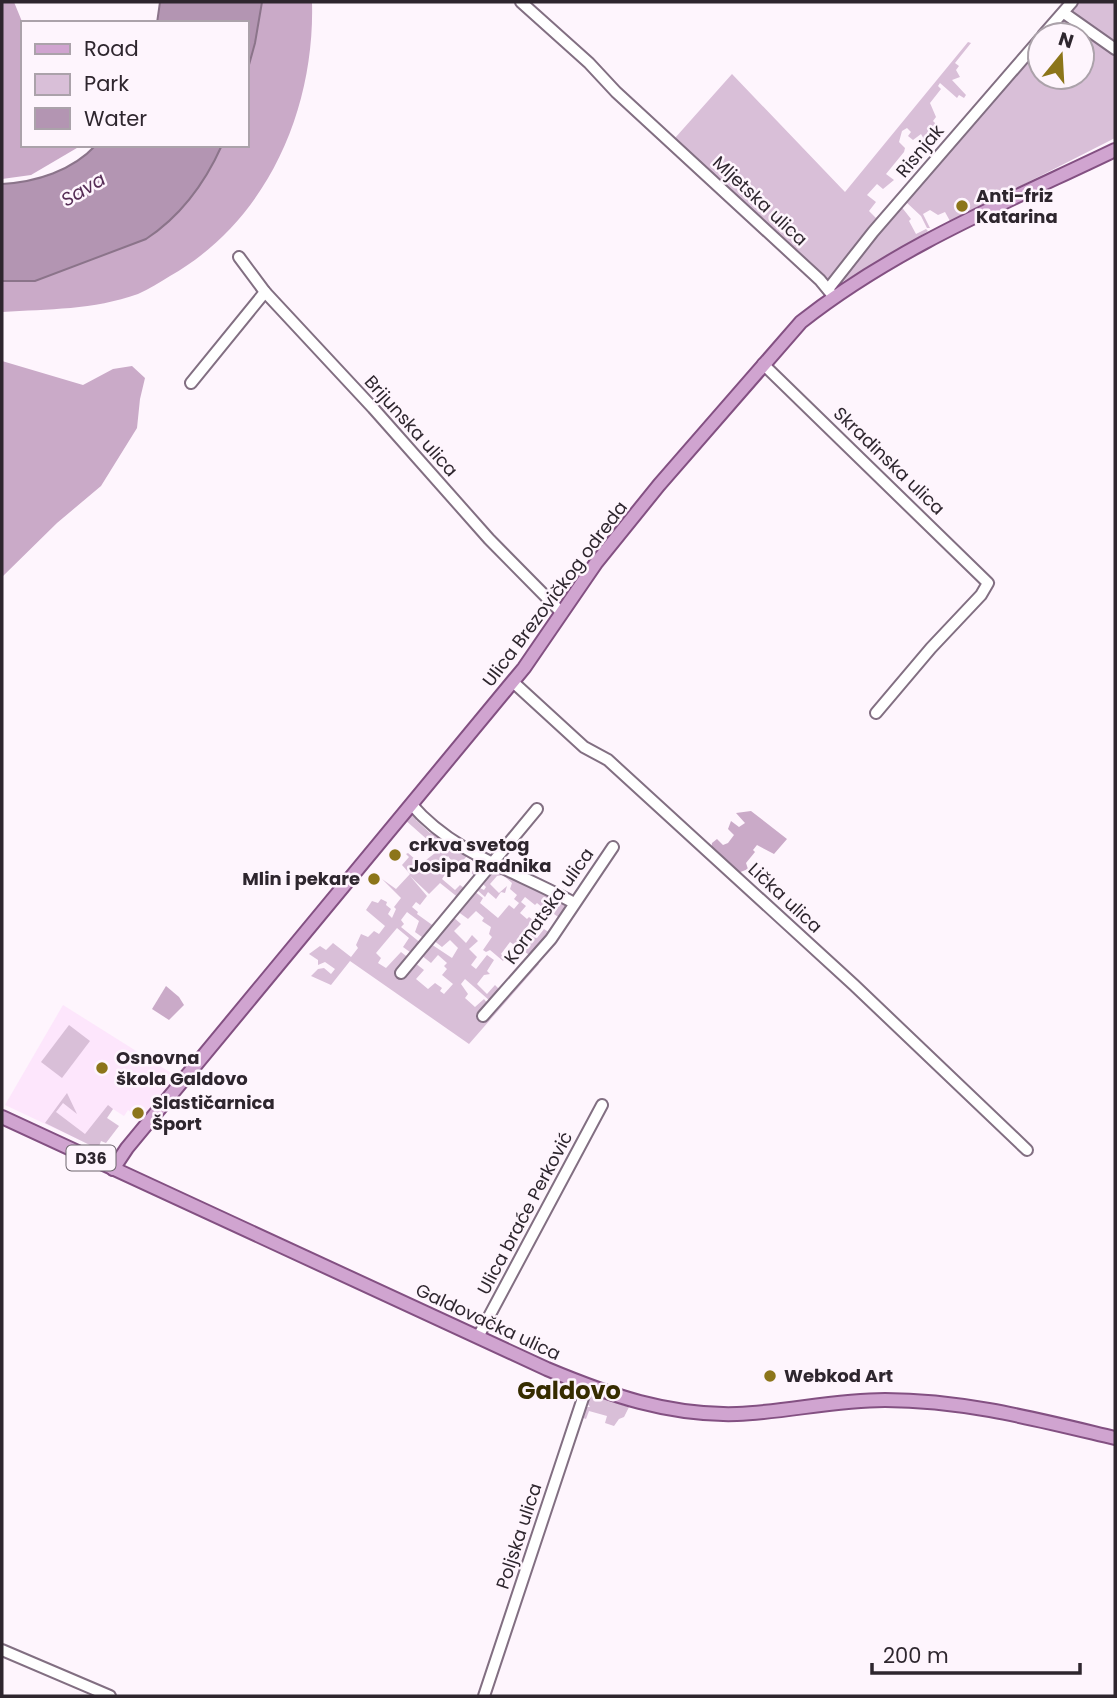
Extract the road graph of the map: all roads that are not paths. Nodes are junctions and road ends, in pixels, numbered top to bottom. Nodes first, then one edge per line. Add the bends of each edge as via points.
1 (521, 2) edge
2 (1072, 2) edge
3 (1064, 13) junction
4 (1057, 21) edge
5 (1115, 48) edge
6 (1026, 56) edge
7 (1115, 150) edge
8 (239, 257) dead end
9 (265, 292) junction
10 (833, 293) junction
11 (763, 364) junction
12 (191, 383) dead end
13 (562, 613) junction
14 (513, 682) junction
15 (876, 713) dead end
16 (411, 804) junction
17 (537, 809) dead end
18 (613, 847) dead end
19 (494, 862) junction
20 (574, 903) junction
21 (401, 972) dead end
22 (483, 1016) dead end
23 (602, 1105) dead end
24 (2, 1117) edge
25 (1027, 1150) dead end
26 (113, 1169) junction
27 (478, 1337) junction
28 (587, 1386) junction
29 (1115, 1438) edge
30 (2, 1650) edge
31 (110, 1696) edge
32 (484, 1696) edge

1 - 10 street, Mljetska ulica
2 - 3 street, Risnjak
3 - 4 street, Risnjak
3 - 5 street
6 - 10 street, Risnjak via 863,244
7 - 10 main road, Ulica Brezovičkog odreda via 942,232
8 - 9 street, Brijunska ulica
9 - 12 street
9 - 13 street, Brijunska ulica
10 - 11 main road, Ulica Brezovičkog odreda
11 - 13 main road, Ulica Brezovičkog odreda via 596,563
11 - 15 street, Skradinska ulica via 988,586
13 - 14 main road, Ulica Brezovičkog odreda
14 - 16 main road, Ulica Brezovičkog odreda
14 - 25 street, Lička ulica via 584,747 608,760
16 - 19 street via 440,833
16 - 26 main road, Ulica Brezovičkog odreda
17 - 19 street
18 - 20 street, Kornatska ulica
19 - 20 street
19 - 21 street
20 - 22 street, Kornatska ulica via 551,939
23 - 27 street, Ulica braće Perković
24 - 26 main road, Galdovačka ulica / D36
26 - 27 main road, Galdovačka ulica / D36
27 - 28 main road, Galdovačka ulica / D36
28 - 29 main road, Galdovačka ulica / D36 via 647,1405 711,1414 883,1400 953,1404
28 - 32 street, Poljska ulica
30 - 31 street

